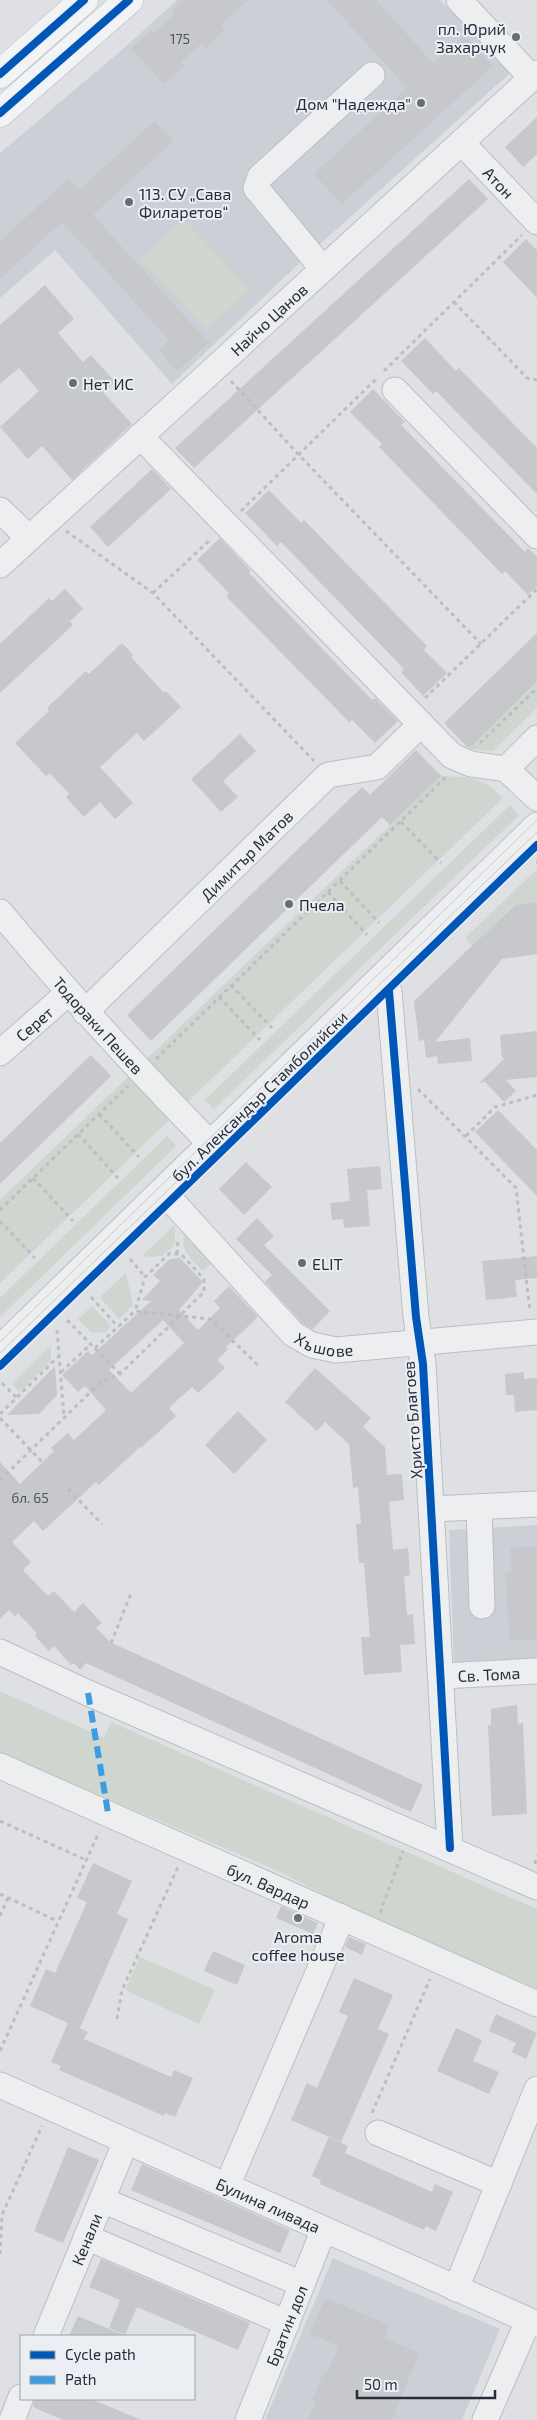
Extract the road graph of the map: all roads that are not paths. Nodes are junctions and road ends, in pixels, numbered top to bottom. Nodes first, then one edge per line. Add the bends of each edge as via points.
1 (84, 0) edge
2 (129, 0) edge
3 (459, 0) edge
4 (0, 74) edge
5 (372, 75) dead end
6 (534, 76) edge
7 (0, 113) edge
8 (462, 143) junction
9 (537, 222) edge
10 (323, 269) junction
11 (395, 390) dead end
12 (140, 436) junction
13 (0, 510) edge
14 (537, 536) edge
15 (29, 538) junction
16 (0, 565) edge
17 (416, 718) junction
18 (537, 738) edge
19 (506, 769) junction
20 (537, 798) edge
21 (537, 808) edge
22 (537, 826) edge
23 (537, 845) edge
24 (0, 912) edge
25 (389, 990) junction
26 (68, 993) junction
27 (86, 1012) junction
28 (0, 1053) edge
29 (201, 1134) junction
30 (171, 1200) junction
31 (0, 1326) edge
32 (534, 1332) edge
33 (420, 1342) junction
34 (0, 1348) edge
35 (1, 1375) edge
36 (537, 1504) edge
37 (479, 1507) junction
38 (432, 1509) junction
39 (482, 1606) dead end
40 (0, 1652) edge
41 (537, 1671) edge
42 (441, 1676) junction
43 (0, 1766) edge
44 (450, 1848) junction
45 (537, 1887) edge
46 (342, 1917) junction
47 (537, 2004) edge
48 (0, 2085) edge
49 (537, 2089) edge
50 (378, 2133) road end
51 (126, 2141) junction
52 (499, 2184) junction
53 (228, 2186) junction
54 (102, 2200) junction
55 (324, 2229) junction
56 (86, 2237) junction
57 (302, 2284) junction
58 (456, 2289) junction
59 (532, 2322) edge
60 (287, 2323) junction
61 (46, 2335) edge
62 (20, 2400) edge
63 (12, 2420) edge
64 (248, 2420) edge
65 (485, 2420) edge

1 - 4 main road
2 - 7 main road
3 - 6 street
5 - 10 street via 260,177 256,188
6 - 8 street, Найчо Цанов
8 - 9 street, Атон
8 - 10 street, Найчо Цанов
10 - 12 street, Найчо Цанов
11 - 14 street
12 - 15 street, Найчо Цанов
12 - 17 street
13 - 15 street
15 - 16 street, Найчо Цанов
17 - 19 street via 452,756 462,762
17 - 27 street, Димитър Матов via 378,767 328,776
18 - 19 street
19 - 20 street
21 - 29 street, бул. Александър Стамболийски
22 - 34 street
23 - 25 street, бул. Александър Стамболийски
24 - 26 street, Тодораки Пешев
25 - 30 street, бул. Александър Стамболийски
25 - 33 street, Христо Благоев
26 - 27 street, Тодораки Пешев
26 - 28 street, Серет
27 - 29 street, Тодораки Пешев
29 - 31 street, бул. Александър Стамболийски
30 - 33 street, Хъшове via 293,1334 312,1345 336,1350
30 - 35 street, бул. Александър Стамболийски
32 - 33 street, Хъшове
33 - 38 street, Христо Благоев
36 - 37 street
37 - 38 street
37 - 39 street
38 - 42 street, Христо Благоев
40 - 44 street via 97,1697
41 - 42 street, Св. Тома
42 - 44 street, Христо Благоев
43 - 46 street, бул. Вардар
44 - 45 street
46 - 47 street, бул. Вардар
46 - 53 street
48 - 51 street, Булина ливада
49 - 52 street
50 - 52 street
51 - 53 street, Булина ливада
51 - 54 street, Кенали
52 - 58 street
53 - 55 street, Булина ливада
54 - 56 street, Кенали
54 - 57 street
55 - 57 street, Братин дол
55 - 58 street, Булина ливада
56 - 60 street
56 - 61 street, Кенали
57 - 60 street, Братин дол
58 - 59 street, Булина ливада
59 - 65 street
60 - 64 street, Братин дол
62 - 63 street

